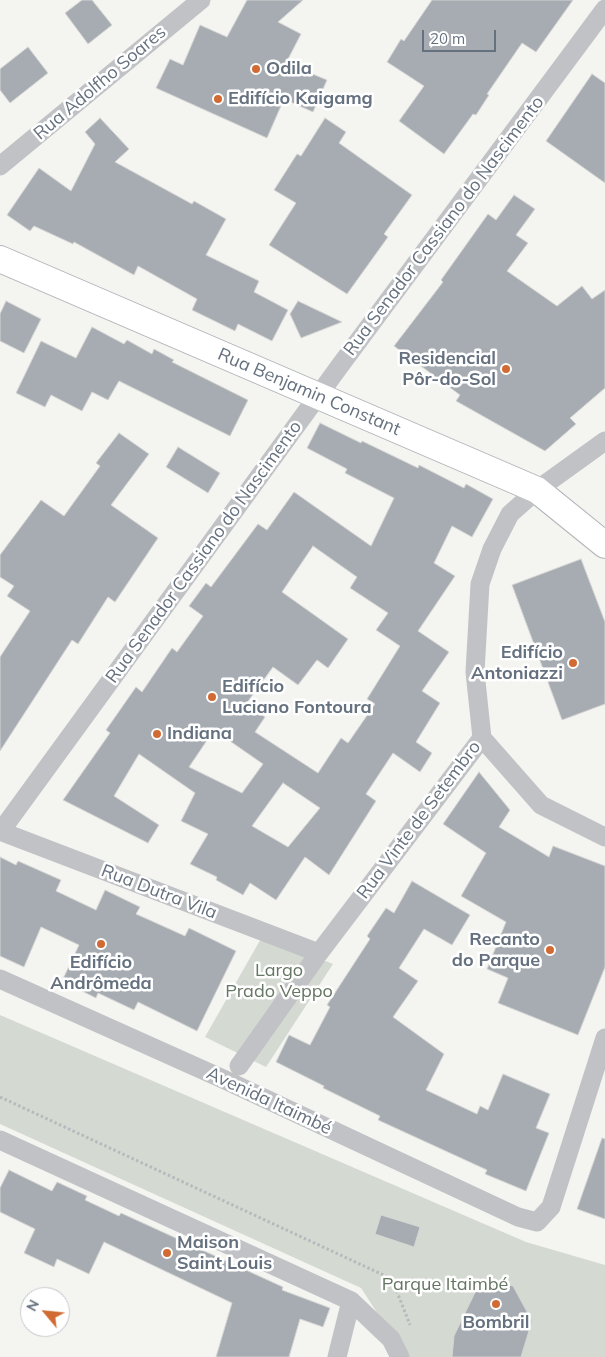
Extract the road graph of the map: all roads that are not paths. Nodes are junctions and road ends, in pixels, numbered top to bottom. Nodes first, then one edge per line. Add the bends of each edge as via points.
1 (201, 0) edge
2 (605, 9) edge
3 (0, 166) edge
4 (0, 259) edge
5 (319, 396) junction
6 (605, 441) edge
7 (537, 490) junction
8 (605, 545) edge
9 (482, 738) junction
10 (1, 831) edge
11 (605, 837) edge
12 (319, 953) junction
13 (0, 979) edge
14 (605, 1038) edge
15 (239, 1066) dead end
16 (0, 1140) edge
17 (351, 1301) junction
18 (337, 1357) edge
19 (400, 1357) edge

1 - 3 street, Rua Adolfho Soares
2 - 5 street, Rua Senador Cassiano do Nascimento
4 - 5 street, Rua Benjamin Constant
5 - 7 street, Rua Benjamin Constant
5 - 10 street, Rua Senador Cassiano do Nascimento
6 - 7 street, Rua Vinte de Setembro
7 - 8 street, Rua Benjamin Constant
7 - 9 street, Rua Vinte de Setembro via 510,514 492,549 480,584 475,672
9 - 11 street via 541,805
9 - 12 street, Rua Vinte de Setembro
10 - 12 street, Rua Dutra Vila
12 - 15 street, Rua Vinte de Setembro
13 - 14 street, Avenida Itaimbé via 518,1217 537,1222 550,1207
16 - 17 street
17 - 18 street
17 - 19 street via 391,1340

